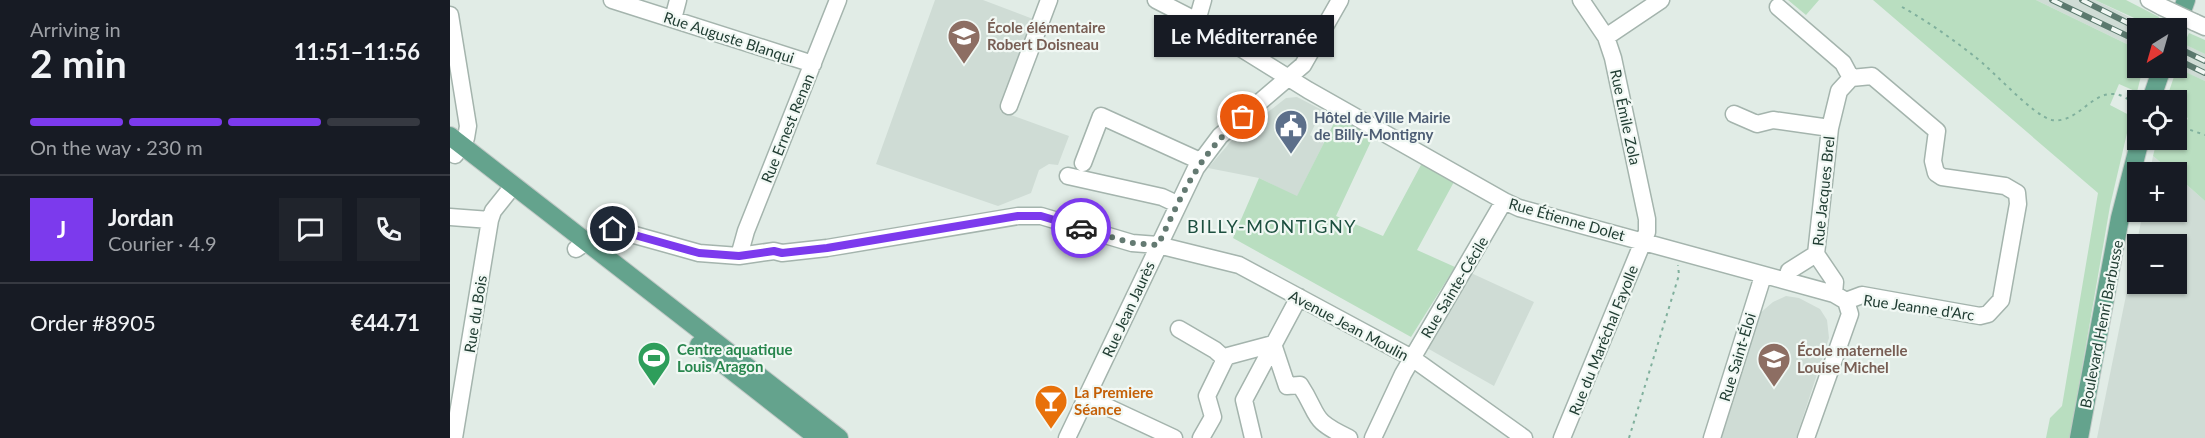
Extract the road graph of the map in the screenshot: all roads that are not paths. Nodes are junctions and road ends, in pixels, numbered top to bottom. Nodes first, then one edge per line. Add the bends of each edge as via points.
1 (612, 0) edge
2 (678, 0) edge
3 (838, 0) edge
4 (1156, 0) edge
5 (1203, 0) edge
6 (1340, 0) edge
7 (1581, 0) edge
8 (1662, 0) edge
9 (2186, 0) edge
10 (1045, 1) edge
11 (631, 3) edge
12 (2156, 3) edge
13 (1778, 7) dead end
14 (450, 15) edge
15 (2180, 18) edge
16 (673, 19) junction
17 (1197, 21) junction
18 (2200, 25) edge
19 (1606, 37) junction
20 (813, 64) junction
21 (1290, 78) junction
22 (1851, 78) junction
23 (1009, 106) dead end
24 (1734, 114) dead end
25 (1830, 128) junction
26 (453, 147) edge
27 (2137, 150) edge
28 (1200, 161) junction
29 (1083, 163) dead end
30 (1068, 176) dead end
31 (510, 190) junction
32 (1504, 201) junction
33 (1178, 204) junction
34 (450, 217) edge
35 (490, 220) junction
36 (1643, 241) junction
37 (580, 245) junction
38 (1158, 245) junction
39 (1816, 254) junction
40 (739, 256) junction
41 (1763, 276) junction
42 (1787, 280) junction
43 (1299, 297) junction
44 (1840, 298) junction
45 (1179, 329) dead end
46 (1273, 344) junction
47 (1412, 358) junction
48 (1225, 359) junction
49 (1086, 397) junction
50 (454, 438) edge
51 (818, 438) edge
52 (839, 438) edge
53 (1067, 438) edge
54 (1174, 438) edge
55 (1202, 438) edge
56 (1253, 438) edge
57 (1349, 438) edge
58 (1373, 438) edge
59 (1524, 438) edge
60 (1562, 438) edge
61 (1712, 438) edge
62 (1806, 438) edge
63 (2079, 438) edge

1 - 11 street, Rue Auguste Blanqui
2 - 16 street
3 - 20 street, Rue Ernest Renan
4 - 17 street, Rue Étienne Dolet
5 - 17 street
6 - 21 street, Rue Jean Jaurès via 1308,57
7 - 19 street, Rue Émile Zola
8 - 19 street
9 - 15 main road
10 - 23 street
11 - 16 street, Rue Auguste Blanqui
12 - 18 street, bridge
13 - 22 street via 1844,63
14 - 26 street via 467,116 466,138
16 - 20 street, Rue Auguste Blanqui
17 - 21 street, Rue Étienne Dolet
19 - 36 street, Rue Émile Zola via 1647,219
20 - 40 street, Rue Ernest Renan
21 - 28 street, Rue Jean Jaurès via 1220,136
21 - 32 street, Rue Étienne Dolet
22 - 25 street, Rue Jacques Brel via 1839,92
22 - 44 street, Rue Jeanne d'Arc via 1872,76 1938,131 1933,161 1942,177 2005,186 2017,193 2018,204 2001,300 1988,314 1980,316 1862,295
24 - 25 street, Rue Jacques Brel via 1757,124 1773,120
25 - 39 street, Rue Jacques Brel
26 - 31 main road
27 - 63 main road, Boulevard Henri Barbusse via 2120,218
28 - 29 street via 1101,116
28 - 33 street, Rue Jean Jaurès
30 - 33 street
31 - 35 street, Rue du Bois
31 - 37 main road
32 - 36 street, Rue Étienne Dolet
32 - 47 street, Rue Sainte-Cécile
33 - 38 street, Rue Jean Jaurès
34 - 35 street
35 - 50 street, Rue du Bois
36 - 41 street, Rue Étienne Dolet
36 - 60 street, Rue du Maréchal Fayolle
37 - 40 street, Avenue Jean Moulin via 613,229 699,253
37 - 51 main road
37 - 52 main road via 725,349
38 - 40 street, Avenue Jean Moulin via 1132,243 1041,216 1018,216 827,248
38 - 43 street, Avenue Jean Moulin via 1239,265
38 - 49 street, Rue Jean Jaurès
39 - 42 street, Rue Jacques Brel via 1789,271
39 - 44 street, Rue Jacques Brel via 1835,282
41 - 42 street, Rue Jeanne d'Arc
41 - 61 street, Rue Saint-Éloi
42 - 44 street, Rue Jeanne d'Arc
43 - 46 street
43 - 47 street, Avenue Jean Moulin
44 - 62 street via 1850,314
45 - 48 street
46 - 48 street
46 - 56 street via 1244,400
46 - 57 street via 1287,386 1300,385 1314,415 1325,427
47 - 58 street, Rue Sainte-Cécile
47 - 59 street, Avenue Jean Moulin
48 - 55 street via 1206,396 1213,417
49 - 53 street, Rue Jean Jaurès
49 - 54 street

